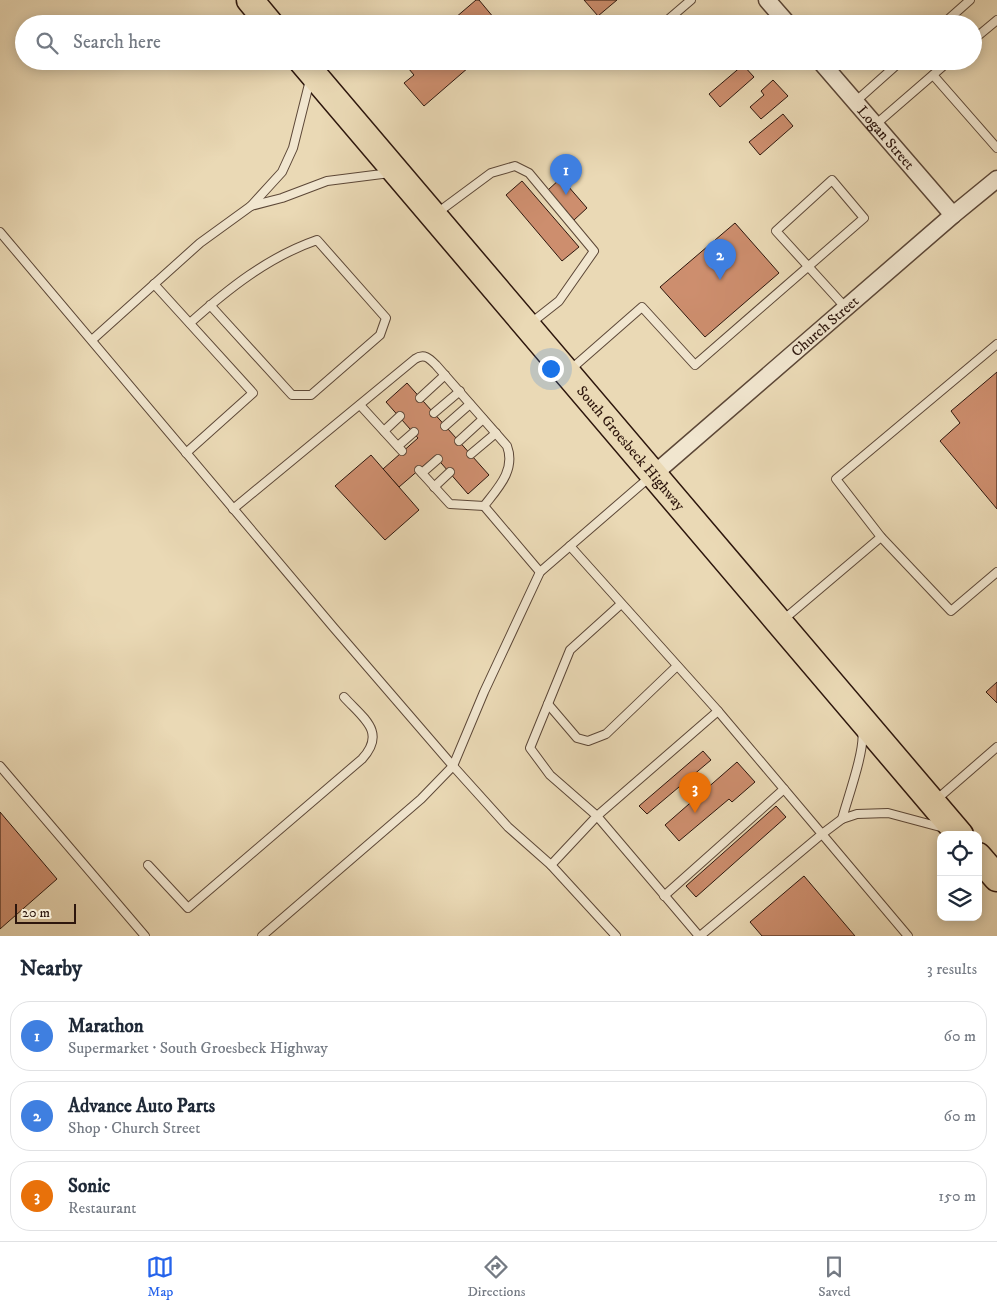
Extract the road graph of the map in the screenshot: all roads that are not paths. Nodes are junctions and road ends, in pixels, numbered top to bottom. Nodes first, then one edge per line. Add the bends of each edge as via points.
1 (250, 0) edge
2 (690, 0) edge
3 (767, 0) edge
4 (970, 0) edge
5 (262, 15) edge
6 (673, 15) edge
7 (780, 15) edge
8 (953, 15) edge
9 (997, 20) edge
10 (982, 32) edge
11 (306, 70) edge
12 (310, 70) edge
13 (828, 70) edge
14 (891, 70) edge
15 (939, 70) edge
16 (933, 75) junction
17 (855, 102) junction
18 (875, 125) junction
19 (997, 148) edge
20 (397, 173) junction
21 (997, 179) edge
22 (251, 206) junction
23 (952, 215) junction
24 (433, 216) junction
25 (0, 232) edge
26 (808, 267) junction
27 (154, 284) junction
28 (210, 305) junction
29 (846, 308) junction
30 (190, 323) junction
31 (527, 326) junction
32 (92, 340) junction
33 (997, 344) edge
34 (567, 373) junction
35 (445, 375) junction
36 (460, 391) junction
37 (420, 398) dead end
38 (470, 404) junction
39 (360, 405) junction
40 (434, 413) dead end
41 (400, 416) dead end
42 (484, 419) junction
43 (445, 426) dead end
44 (384, 431) junction
45 (414, 432) dead end
46 (496, 433) junction
47 (459, 441) dead end
48 (186, 453) junction
49 (471, 454) dead end
50 (438, 459) dead end
51 (450, 472) dead end
52 (654, 474) junction
53 (434, 487) junction
54 (484, 506) junction
55 (233, 509) junction
56 (880, 537) junction
57 (570, 546) junction
58 (540, 572) junction
59 (997, 572) edge
60 (621, 604) junction
61 (780, 622) junction
62 (677, 666) junction
63 (344, 697) dead end
64 (548, 704) junction
65 (718, 711) junction
66 (860, 716) junction
67 (997, 746) edge
68 (0, 766) edge
69 (453, 766) junction
70 (784, 789) junction
71 (933, 803) junction
72 (597, 816) junction
73 (842, 819) junction
74 (952, 831) edge
75 (957, 831) edge
76 (822, 834) junction
77 (982, 861) edge
78 (148, 865) dead end
79 (551, 865) junction
80 (997, 878) edge
81 (664, 896) junction
82 (145, 936) edge
83 (262, 936) edge
84 (616, 936) edge
85 (699, 936) edge
86 (908, 936) edge

1 - 5 main road
2 - 6 lane
3 - 7 street
4 - 8 lane
9 - 10 lane
11 - 22 lane via 293,148 282,172
12 - 20 main road, South Groesbeck Highway
13 - 17 street, Logan Street
14 - 17 lane
15 - 16 lane
16 - 18 lane
16 - 19 lane
17 - 18 street, Logan Street
18 - 23 street, Logan Street
20 - 22 lane via 327,181
20 - 24 main road, South Groesbeck Highway
21 - 23 street, Church Street
22 - 27 lane via 200,243
23 - 29 street, Church Street
24 - 31 main road, South Groesbeck Highway
24 - 31 lane via 491,173 516,166 529,173 594,251 559,301
25 - 32 lane
26 - 26 lane via 864,218 832,180 776,231
26 - 29 lane
26 - 34 lane via 695,365 642,307
27 - 30 lane
27 - 32 lane
28 - 28 lane via 264,264 317,240 386,318 380,335 311,395 292,395
28 - 30 lane
29 - 52 street, Church Street
30 - 48 lane via 253,393
31 - 34 main road, South Groesbeck Highway
32 - 48 lane
33 - 56 lane via 836,479
34 - 52 main road, South Groesbeck Highway
35 - 36 lane
35 - 37 lane
35 - 39 lane via 431,359 420,356
36 - 38 lane
36 - 40 lane
38 - 42 lane
38 - 43 lane
39 - 44 lane
39 - 55 lane
41 - 44 lane
42 - 46 lane
42 - 47 lane
44 - 45 lane via 400,449
46 - 49 lane
46 - 54 lane via 509,452 509,465 504,482
48 - 55 lane
50 - 53 lane via 420,472
51 - 53 lane
52 - 57 lane
52 - 61 main road, South Groesbeck Highway
53 - 54 lane via 450,504
54 - 58 lane
55 - 69 lane
56 - 59 lane via 951,611
56 - 61 lane
57 - 58 lane
57 - 60 lane
58 - 69 lane
60 - 62 lane
60 - 64 lane via 570,650
61 - 66 main road, South Groesbeck Highway
62 - 64 lane via 606,734 588,741 577,738
62 - 65 lane
63 - 78 lane via 372,728 370,750 362,759 188,908
64 - 72 lane via 530,748 550,775
65 - 70 lane
65 - 72 lane
66 - 71 main road, South Groesbeck Highway
66 - 73 lane via 861,750
67 - 71 lane
68 - 82 lane
69 - 79 lane via 508,827
69 - 83 lane via 421,799
70 - 76 lane
70 - 81 lane
71 - 75 main road, South Groesbeck Highway
72 - 79 lane
72 - 81 lane
73 - 74 lane via 857,814 888,813
73 - 76 lane
76 - 85 lane
76 - 86 lane
77 - 80 main road
79 - 84 lane
81 - 85 lane

